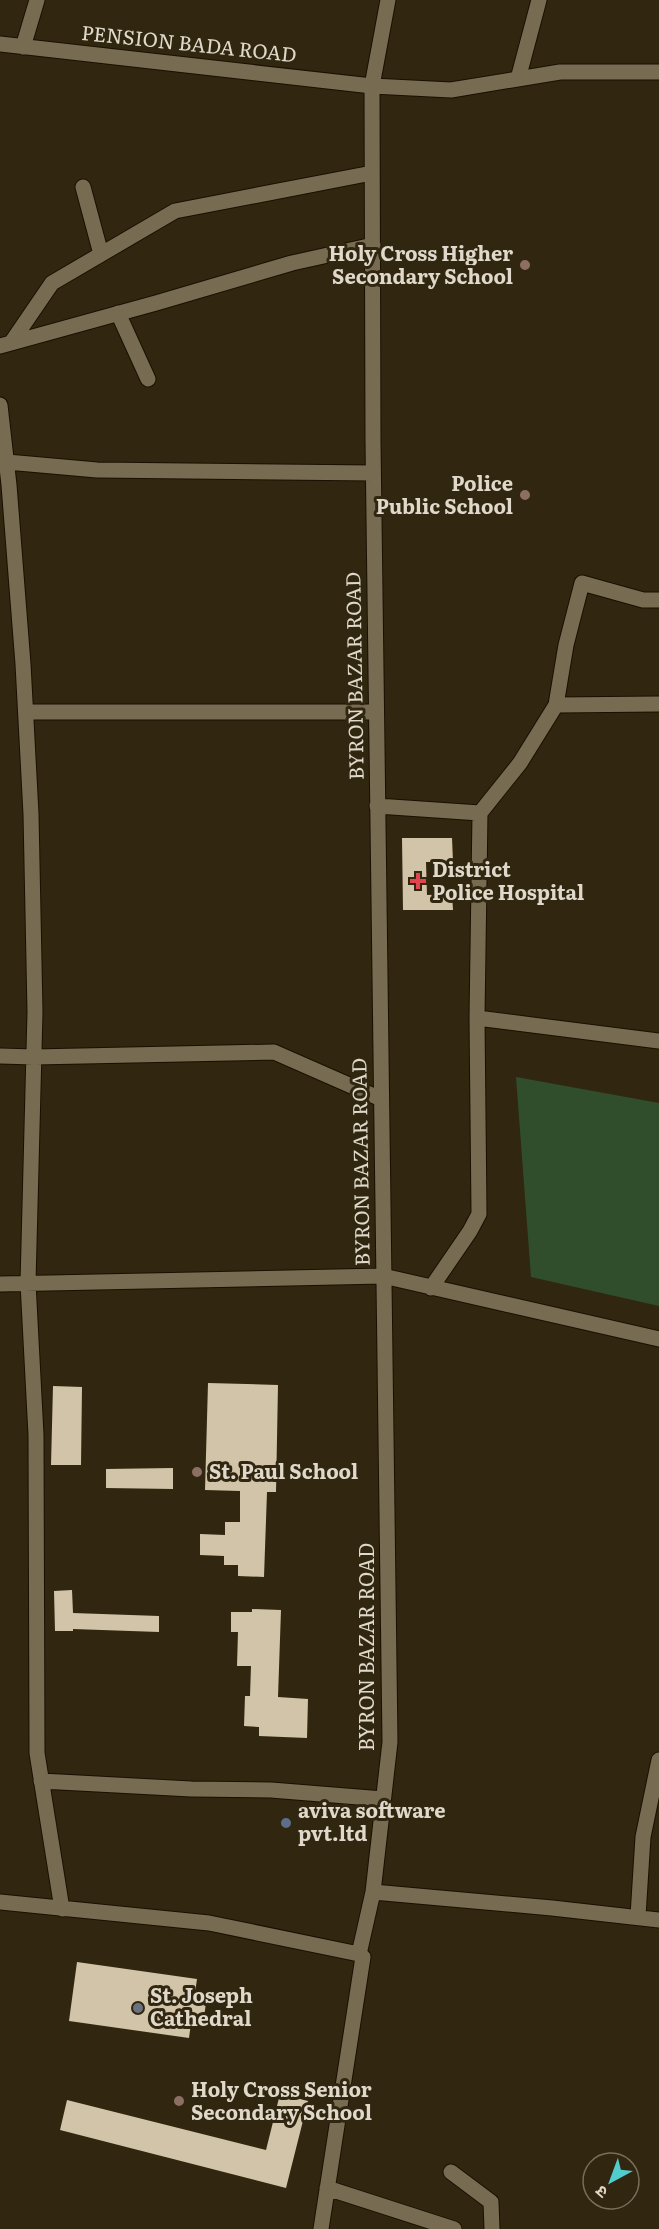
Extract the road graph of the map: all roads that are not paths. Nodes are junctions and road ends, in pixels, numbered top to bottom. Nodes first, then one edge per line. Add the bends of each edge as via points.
1 (37, 0) edge
2 (388, 0) edge
3 (539, 0) edge
4 (0, 44) edge
5 (23, 47) junction
6 (659, 72) edge
7 (518, 79) junction
8 (372, 86) junction
9 (372, 173) junction
10 (83, 187) dead end
11 (373, 246) junction
12 (101, 254) junction
13 (118, 313) junction
14 (6, 345) edge
15 (148, 379) dead end
16 (0, 405) edge
17 (7, 462) junction
18 (374, 473) junction
19 (659, 600) edge
20 (659, 704) edge
21 (556, 705) junction
22 (26, 712) junction
23 (376, 712) junction
24 (377, 806) junction
25 (480, 813) junction
26 (477, 1018) junction
27 (659, 1041) edge
28 (0, 1056) edge
29 (34, 1057) junction
30 (381, 1099) junction
31 (383, 1276) junction
32 (28, 1283) junction
33 (0, 1284) edge
34 (431, 1288) junction
35 (659, 1339) edge
36 (659, 1760) edge
37 (42, 1781) junction
38 (383, 1799) junction
39 (373, 1892) junction
40 (0, 1902) edge
41 (62, 1909) junction
42 (638, 1916) junction
43 (659, 1920) edge
44 (359, 1954) junction
45 (451, 2172) dead end
46 (327, 2188) junction
47 (433, 2226) edge
48 (321, 2229) edge
49 (454, 2229) edge
50 (492, 2229) edge

1 - 5 street
2 - 8 street, BYRON BAZAR ROAD
3 - 7 street
4 - 5 street, PENSION BADA ROAD
5 - 8 street, PENSION BADA ROAD
6 - 7 street, PENSION BADA ROAD via 560,72
7 - 8 street, PENSION BADA ROAD via 451,90
8 - 9 street, BYRON BAZAR ROAD
9 - 11 street, BYRON BAZAR ROAD
9 - 12 street via 175,211
10 - 12 street
11 - 13 street via 292,263
11 - 18 street, BYRON BAZAR ROAD
12 - 14 street via 52,283
13 - 14 street
13 - 15 street
16 - 17 street
17 - 18 street via 97,470
17 - 22 street
18 - 23 street, BYRON BAZAR ROAD
19 - 21 street via 643,600 582,583
20 - 21 street
21 - 25 street via 520,763
22 - 23 street
22 - 29 street
23 - 24 street, BYRON BAZAR ROAD
24 - 25 street
24 - 30 street, BYRON BAZAR ROAD
25 - 26 street
26 - 27 street
26 - 34 street via 479,1215
28 - 29 street
29 - 30 street via 274,1052
29 - 32 street
30 - 31 street, BYRON BAZAR ROAD
31 - 32 street
31 - 34 street
31 - 38 street, BYRON BAZAR ROAD via 390,1742
32 - 33 street
32 - 37 street via 36,1435 37,1752
34 - 35 street
36 - 42 street via 643,1837
37 - 38 street via 271,1790
37 - 41 street
38 - 39 street, BYRON BAZAR ROAD
39 - 42 street
39 - 44 street, BYRON BAZAR ROAD
40 - 41 street
41 - 44 street via 209,1923
42 - 43 street
44 - 46 street, BYRON BAZAR ROAD via 363,1957
45 - 50 street via 491,2202
46 - 47 street
46 - 48 street, BYRON BAZAR ROAD
47 - 49 street

